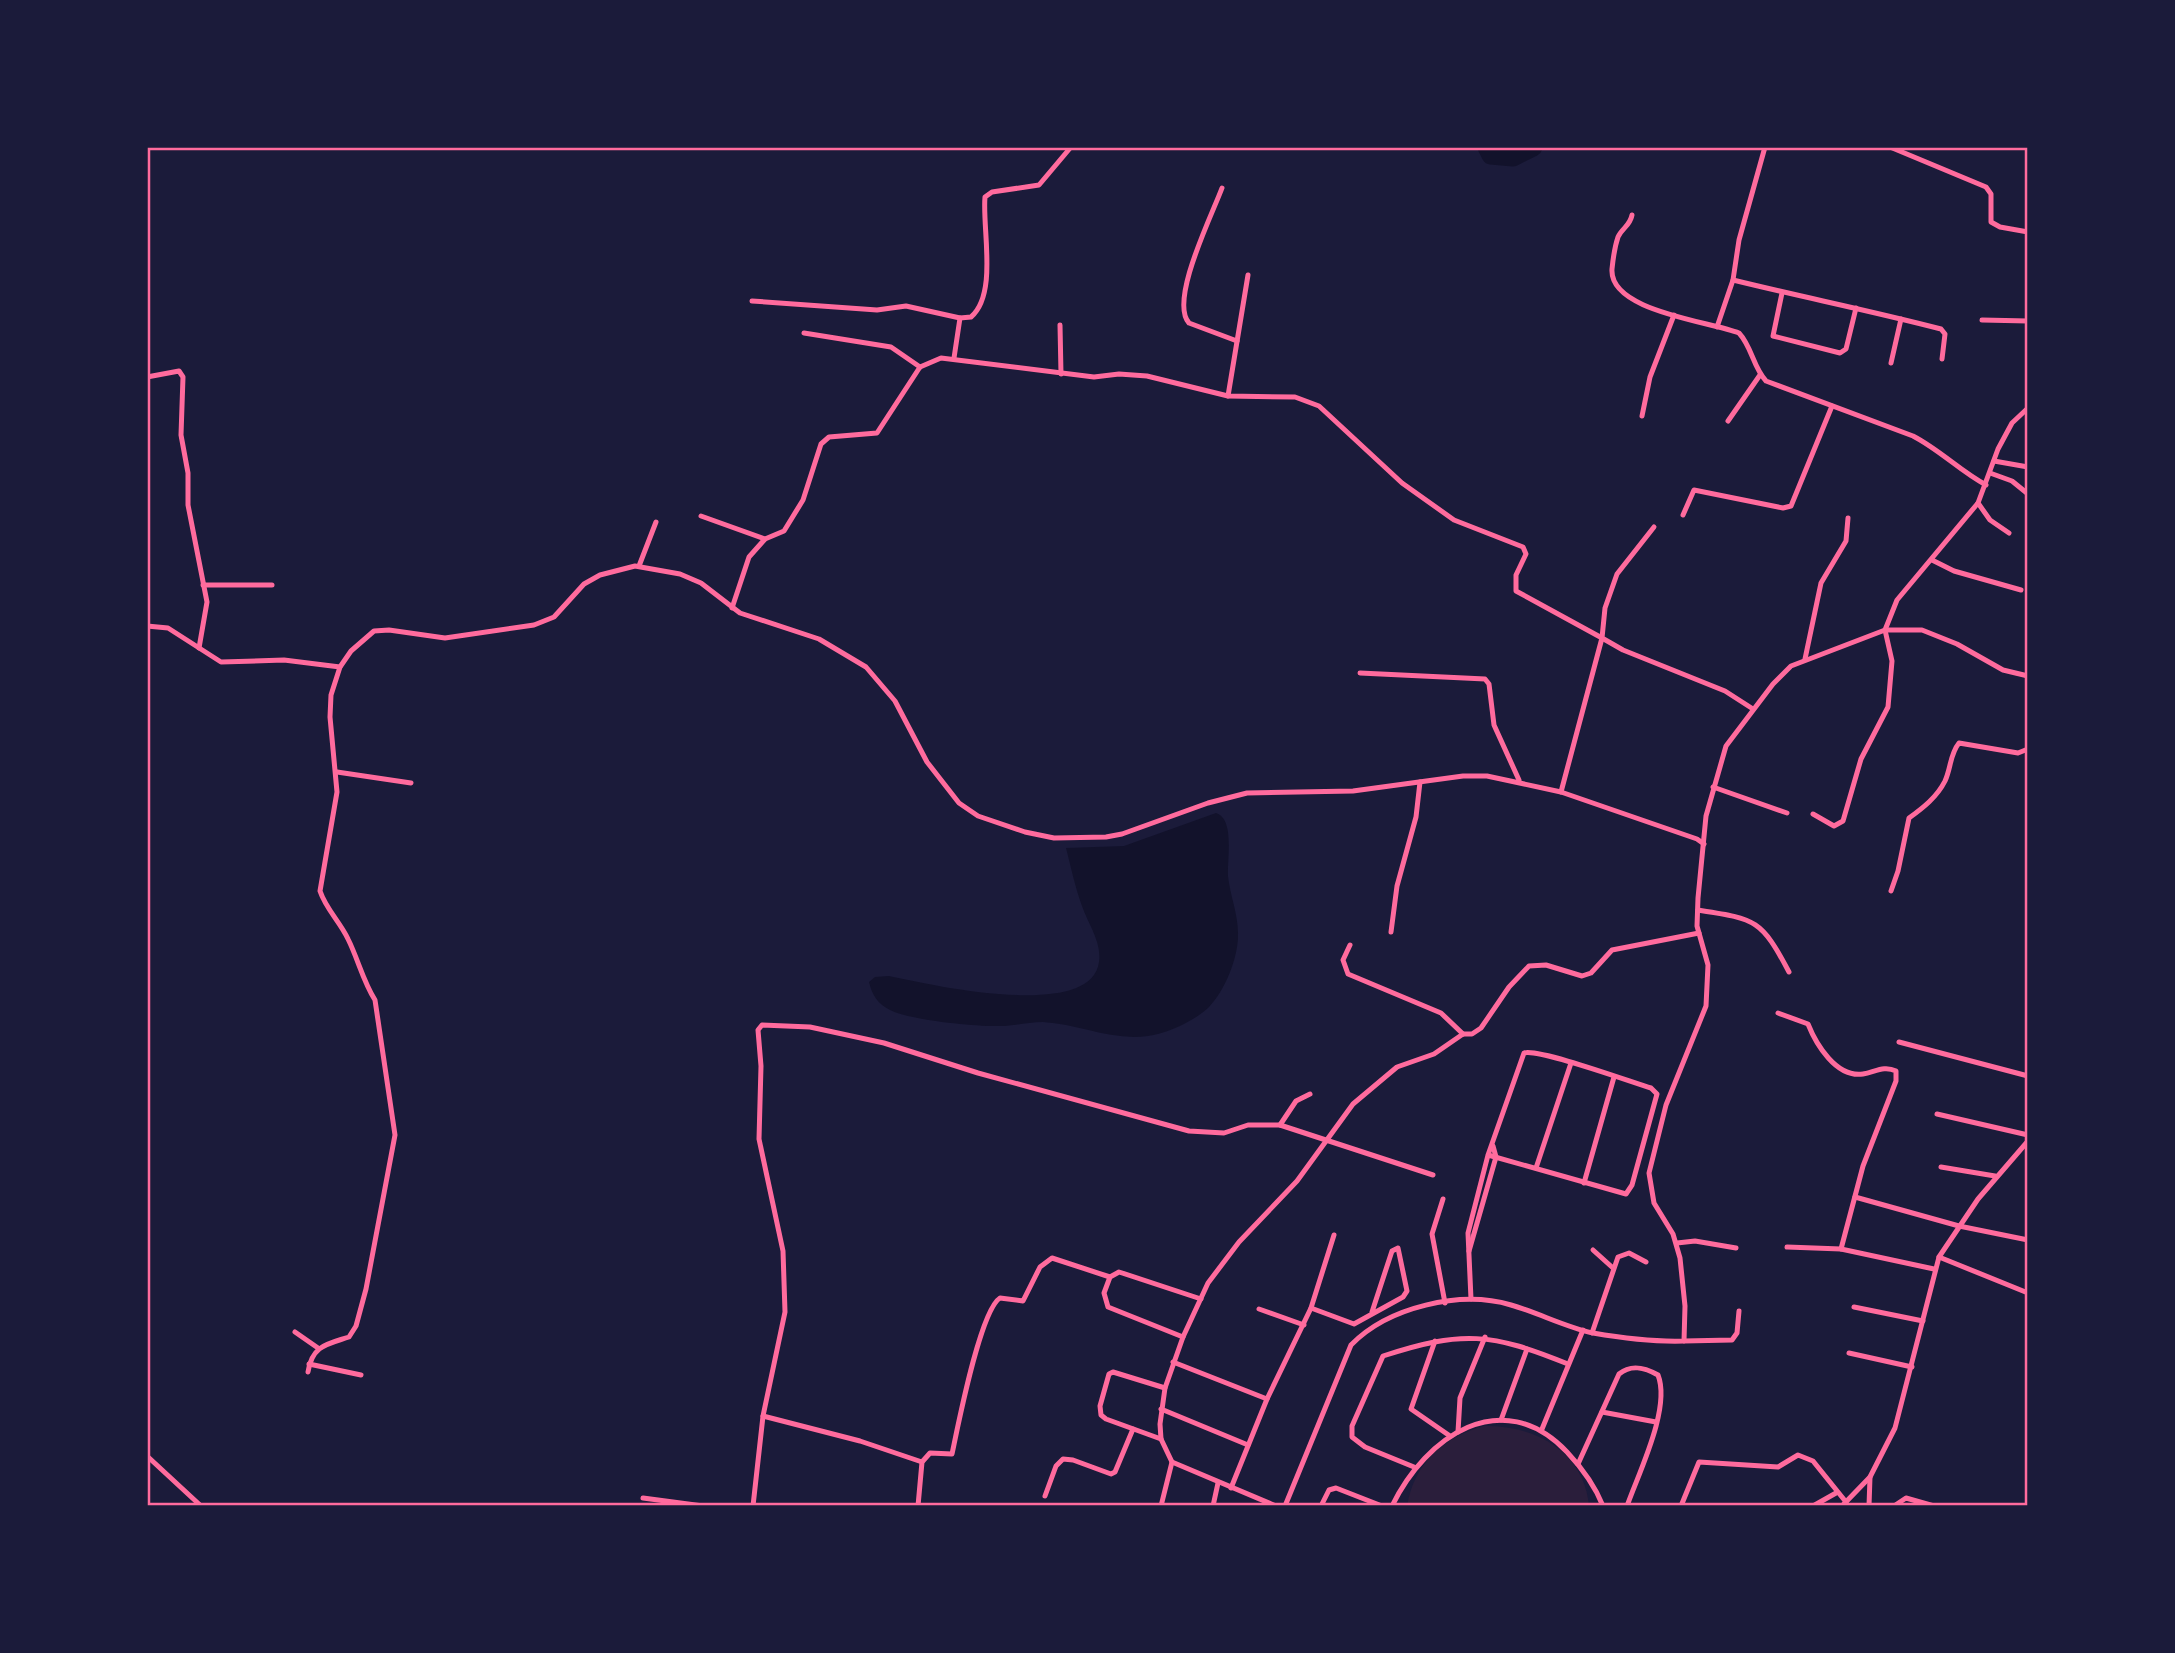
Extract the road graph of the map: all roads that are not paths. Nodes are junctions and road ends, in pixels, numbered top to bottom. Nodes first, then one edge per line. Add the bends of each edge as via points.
1 (1071, 147) edge
2 (1765, 147) edge
3 (1890, 147) edge
4 (1222, 188) dead end
5 (1632, 215) dead end
6 (2028, 232) edge
7 (1248, 275) dead end
8 (1733, 281) junction
9 (1782, 293) junction
10 (752, 301) dead end
11 (1856, 308) junction
12 (1674, 315) junction
13 (960, 318) junction
14 (1901, 319) junction
15 (1982, 320) dead end
16 (2028, 321) edge
17 (1060, 325) dead end
18 (1717, 327) junction
19 (804, 333) dead end
20 (1237, 341) junction
21 (954, 358) junction
22 (1942, 359) dead end
23 (1891, 363) dead end
24 (920, 367) junction
25 (1061, 374) junction
26 (1760, 374) junction
27 (147, 377) edge
28 (1228, 396) junction
29 (1832, 406) junction
30 (2028, 408) edge
31 (1642, 416) dead end
32 (1728, 421) dead end
33 (1994, 461) junction
34 (2028, 467) edge
35 (1990, 473) junction
36 (1986, 485) junction
37 (2028, 494) edge
38 (1978, 503) junction
39 (1683, 514) dead end
40 (701, 516) dead end
41 (1847, 518) dead end
42 (656, 522) dead end
43 (1654, 527) dead end
44 (2008, 533) dead end
45 (765, 539) junction
46 (1932, 560) junction
47 (639, 566) junction
48 (272, 584) dead end
49 (203, 585) junction
50 (2021, 590) dead end
51 (732, 608) junction
52 (147, 625) edge
53 (1885, 630) junction
54 (1602, 638) junction
55 (199, 648) junction
56 (1804, 659) junction
57 (340, 667) junction
58 (1360, 673) dead end
59 (2028, 676) edge
60 (1753, 709) junction
61 (2028, 750) edge
62 (337, 772) junction
63 (1519, 781) junction
64 (1420, 782) junction
65 (411, 783) dead end
66 (1713, 787) junction
67 (1561, 792) junction
68 (1787, 813) dead end
69 (1813, 814) dead end
70 (1704, 844) junction
71 (1891, 891) dead end
72 (1698, 910) junction
73 (1391, 932) dead end
74 (1699, 933) junction
75 (1350, 944) dead end
76 (1789, 972) dead end
77 (1778, 1013) dead end
78 (1463, 1034) junction
79 (1899, 1042) dead end
80 (1571, 1063) junction
81 (2028, 1076) edge
82 (1614, 1077) junction
83 (1310, 1094) dead end
84 (1937, 1114) dead end
85 (1280, 1125) junction
86 (2028, 1135) edge
87 (1325, 1141) junction
88 (2028, 1141) edge
89 (1493, 1146) junction
90 (1488, 1156) junction
91 (1496, 1157) junction
92 (1941, 1167) dead end
93 (1536, 1168) junction
94 (1433, 1175) dead end
95 (1996, 1176) junction
96 (1584, 1183) junction
97 (1855, 1197) junction
98 (1443, 1199) dead end
99 (1959, 1226) junction
100 (1334, 1235) dead end
101 (2028, 1240) edge
102 (1677, 1243) junction
103 (1787, 1247) dead end
104 (1736, 1248) dead end
105 (1841, 1249) junction
106 (1593, 1250) dead end
107 (1468, 1254) junction
108 (1939, 1258) junction
109 (1646, 1262) dead end
110 (1613, 1268) junction
111 (1934, 1269) junction
112 (1113, 1275) junction
113 (2028, 1293) edge
114 (1201, 1299) junction
115 (1471, 1299) junction
116 (1445, 1303) junction
117 (1386, 1306) junction
118 (1854, 1307) dead end
119 (1311, 1308) junction
120 (1259, 1309) dead end
121 (1739, 1311) dead end
122 (1373, 1312) junction
123 (1389, 1317) junction
124 (1923, 1321) junction
125 (1304, 1325) junction
126 (1583, 1330) junction
127 (295, 1332) dead end
128 (1592, 1333) junction
129 (1183, 1337) junction
130 (1485, 1337) junction
131 (1435, 1341) junction
132 (1684, 1341) junction
133 (318, 1349) junction
134 (1527, 1349) junction
135 (1849, 1353) dead end
136 (1173, 1362) junction
137 (309, 1364) junction
138 (1569, 1364) junction
139 (1912, 1367) junction
140 (309, 1372) dead end
141 (361, 1375) dead end
142 (1165, 1388) junction
143 (1267, 1399) junction
144 (1161, 1409) junction
145 (1601, 1412) junction
146 (763, 1416) junction
147 (1501, 1420) junction
148 (1656, 1422) junction
149 (1133, 1429) junction
150 (1542, 1429) junction
151 (1458, 1432) junction
152 (1450, 1436) junction
153 (1161, 1439) junction
154 (1248, 1445) junction
155 (147, 1456) edge
156 (922, 1462) junction
157 (1172, 1462) junction
158 (1578, 1464) junction
159 (1414, 1467) junction
160 (1870, 1477) junction
161 (1218, 1483) junction
162 (1231, 1488) junction
163 (1836, 1493) junction
164 (1045, 1496) dead end
165 (643, 1498) dead end
166 (1844, 1504) edge
167 (201, 1506) edge
168 (703, 1506) edge
169 (752, 1506) edge
170 (918, 1506) edge
171 (1161, 1506) edge
172 (1213, 1506) edge
173 (1276, 1506) edge
174 (1285, 1506) edge
175 (1321, 1506) edge
176 (1382, 1506) edge
177 (1392, 1506) edge
178 (1603, 1506) edge
179 (1627, 1506) edge
180 (1681, 1506) edge
181 (1813, 1506) edge
182 (1869, 1506) edge
183 (1894, 1506) edge
184 (1934, 1506) edge

1 - 13 street via 1039,184 985,197 988,267 978,308 971,317
2 - 8 street via 1739,240
3 - 6 street via 1986,187 1994,225
4 - 20 street via 1181,304 1189,323
5 - 12 street via 1618,238 1614,284 1628,298
7 - 20 street
8 - 9 street
8 - 18 street
9 - 11 street
9 - 11 street via 1773,336 1840,353 1846,349
10 - 13 street via 877,310 906,306
11 - 14 street
12 - 18 street
12 - 31 street via 1650,377
13 - 21 street
14 - 22 street via 1943,330
14 - 23 street
15 - 16 street
17 - 25 street
18 - 26 street via 1739,333
19 - 24 street via 891,348
20 - 28 street
21 - 24 street via 940,358
21 - 25 street
24 - 45 street via 877,433 829,437 821,444 792,520 784,531
25 - 28 street via 1147,376
26 - 29 street via 1774,386
26 - 32 street
27 - 49 street via 173,370 183,377 181,435 190,526
28 - 54 street via 1271,394 1319,406 1402,483 1454,520 1523,547 1526,554 1516,575 1516,591
29 - 36 street via 1913,436
29 - 39 street via 1791,506 1694,490
30 - 33 street via 2012,424
33 - 34 street
33 - 35 street
35 - 36 street
35 - 37 street via 2012,481
36 - 38 street
38 - 44 street via 1990,520
38 - 46 street
40 - 45 street
41 - 56 street via 1846,541 1821,583
42 - 47 street
43 - 54 street via 1617,574 1605,608
45 - 51 street via 749,557
46 - 50 street
46 - 53 street via 1901,593
47 - 51 street via 701,583
47 - 57 street via 616,568 584,584 545,622 445,638 374,631
48 - 49 street
49 - 55 street via 207,602
51 - 64 street via 819,639 866,667 895,701 939,778 959,803 978,816 1025,832 1054,838 1106,837 1233,796 1353,791
52 - 55 street via 168,628
53 - 56 street
53 - 59 street via 1922,630 1957,643 2003,670
53 - 69 street via 1892,661 1888,707 1861,759 1843,821 1834,826
54 - 60 street via 1726,691
54 - 67 street
55 - 57 street via 221,662 284,660
56 - 60 street via 1791,666
57 - 62 street via 330,717
58 - 63 street via 1485,679 1494,725
60 - 66 street via 1726,746
61 - 71 street via 2018,753 1959,743 1945,781 1930,802 1909,818
62 - 65 street
62 - 133 street via 336,814 320,891 348,937 363,981 375,1000 395,1135 356,1326 349,1336
63 - 64 street via 1463,776
63 - 67 street
64 - 73 street via 1416,817 1396,886
66 - 68 street
66 - 70 street
67 - 70 street
70 - 72 street
72 - 74 street
72 - 76 street via 1753,921 1772,939
74 - 78 street via 1612,950 1591,973 1582,976 1546,965 1529,966 1481,1028
74 - 102 street via 1708,965 1706,1006 1667,1105 1649,1174 1654,1203
75 - 78 street via 1343,960 1348,974 1441,1013
77 - 97 street via 1808,1024 1814,1039 1841,1070 1852,1074 1885,1068 1896,1071
78 - 87 street via 1377,1082
79 - 81 street
80 - 82 street
80 - 89 street via 1532,1051 1524,1054
80 - 93 street
82 - 96 street
82 - 96 street via 1654,1090 1654,1110 1628,1192
83 - 85 street via 1296,1101
84 - 86 street
85 - 87 street
85 - 146 street via 1248,1125 1224,1133 1189,1131 884,1044 810,1027 762,1026 758,1030 759,1139 783,1251 785,1291 785,1312
87 - 94 street
87 - 114 street via 1297,1181 1224,1261
88 - 95 street
89 - 90 street
89 - 91 street
90 - 91 street
90 - 107 street via 1468,1233
91 - 93 street
91 - 107 street
92 - 95 street
93 - 96 street
95 - 99 street
97 - 99 street
97 - 105 street
98 - 116 street via 1432,1234
99 - 101 street
99 - 108 street
100 - 119 street
102 - 104 street via 1695,1241
102 - 132 street via 1684,1288
103 - 105 street
105 - 111 street
106 - 110 street
107 - 115 street
108 - 111 street
108 - 113 street
109 - 110 street via 1623,1253
110 - 128 street
111 - 124 street
112 - 114 street
112 - 129 street via 1104,1293 1108,1307
112 - 156 street via 1052,1258 1039,1270 1023,1301 997,1300 982,1331 952,1454 930,1453
114 - 129 street
115 - 116 street
115 - 126 street via 1511,1304
116 - 123 street
117 - 122 street
117 - 122 street via 1407,1291 1398,1248 1392,1251
117 - 123 street
118 - 124 street
119 - 122 street via 1354,1324
119 - 125 street
120 - 125 street
121 - 132 street via 1732,1340
123 - 174 street via 1364,1331 1351,1345
124 - 139 street
125 - 143 street
126 - 128 street
126 - 138 street
127 - 133 street
128 - 132 street
129 - 136 street
130 - 131 street
130 - 134 street
130 - 151 street via 1460,1398
131 - 152 street via 1411,1409
131 - 159 street via 1381,1358 1352,1426 1356,1442
133 - 137 street
134 - 138 street
134 - 147 street
135 - 139 street
136 - 142 street
136 - 143 street
137 - 140 street
137 - 141 street
138 - 150 street
139 - 160 street via 1895,1429
142 - 144 street
142 - 149 street via 1126,1374 1109,1374 1101,1415
143 - 154 street
144 - 153 street
144 - 154 street
145 - 148 street
145 - 148 street via 1619,1374 1629,1367 1640,1368 1658,1375 1661,1383
145 - 158 street
146 - 156 street via 860,1440
146 - 169 street
147 - 150 street
147 - 151 street
148 - 179 street
149 - 153 street
149 - 164 street via 1115,1472 1063,1459
150 - 158 street
151 - 152 street
152 - 159 street
153 - 157 street
154 - 162 street
155 - 167 street
156 - 170 street
157 - 161 street
157 - 171 street
158 - 178 street
159 - 177 street
160 - 166 street
160 - 182 street
161 - 162 street
161 - 172 street
162 - 173 street
163 - 166 street
163 - 180 street via 1806,1456 1798,1455 1778,1467 1758,1468 1702,1461 1693,1472
163 - 181 street
165 - 168 street
175 - 176 street via 1329,1490 1336,1488
183 - 184 street via 1906,1498

